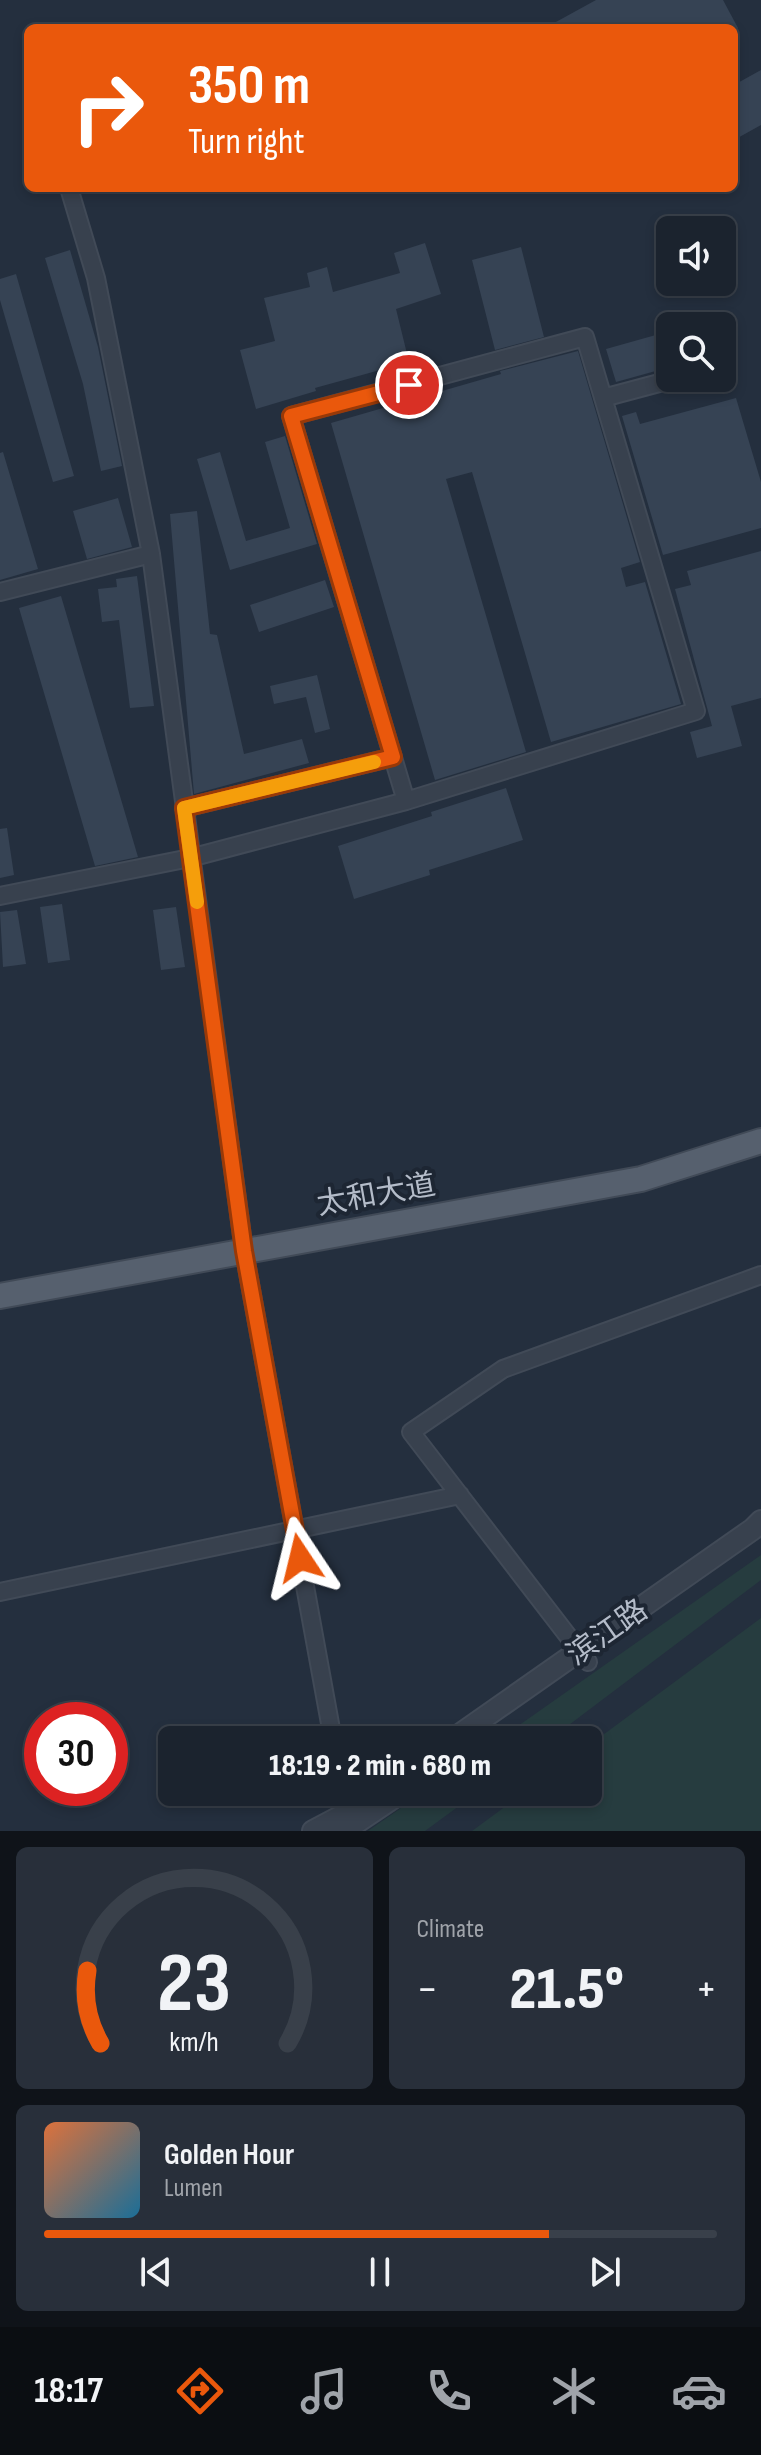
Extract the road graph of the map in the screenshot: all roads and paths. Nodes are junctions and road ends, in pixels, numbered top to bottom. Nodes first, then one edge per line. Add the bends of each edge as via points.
1 (70, 192) edge
2 (656, 384) edge
3 (603, 398) junction
4 (151, 554) junction
5 (0, 592) edge
6 (393, 757) junction
7 (406, 801) junction
8 (184, 808) junction
9 (190, 858) junction
10 (0, 896) edge
11 (761, 1141) edge
12 (761, 1156) edge
13 (246, 1258) junction
14 (761, 1275) edge
15 (0, 1296) edge
16 (0, 1310) edge
17 (460, 1495) junction
18 (761, 1521) edge
19 (295, 1531) junction
20 (761, 1539) edge
21 (0, 1592) edge
22 (584, 1657) junction
23 (330, 1726) edge
24 (474, 1726) edge
25 (494, 1726) edge
26 (369, 1806) edge
27 (346, 1816) edge
28 (313, 1831) edge

1 - 4 street via 96,278
2 - 3 street
3 - 6 street via 585,337 291,416
3 - 7 street via 696,711
4 - 5 street
4 - 8 street
6 - 7 street
6 - 8 street
7 - 9 street
8 - 9 street
9 - 10 street
9 - 13 street
11 - 13 main road, 太和大道 via 641,1179
12 - 13 main road, 太和大道 via 718,1173 627,1195
13 - 15 main road, 太和大道
13 - 16 main road, 太和大道
13 - 19 street
14 - 17 street via 503,1369 411,1432
17 - 19 street
17 - 22 street
18 - 22 street, 滨江路
19 - 21 street
19 - 23 street
20 - 22 street
22 - 24 street, 滨江路
22 - 25 street
26 - 27 street
27 - 28 street

